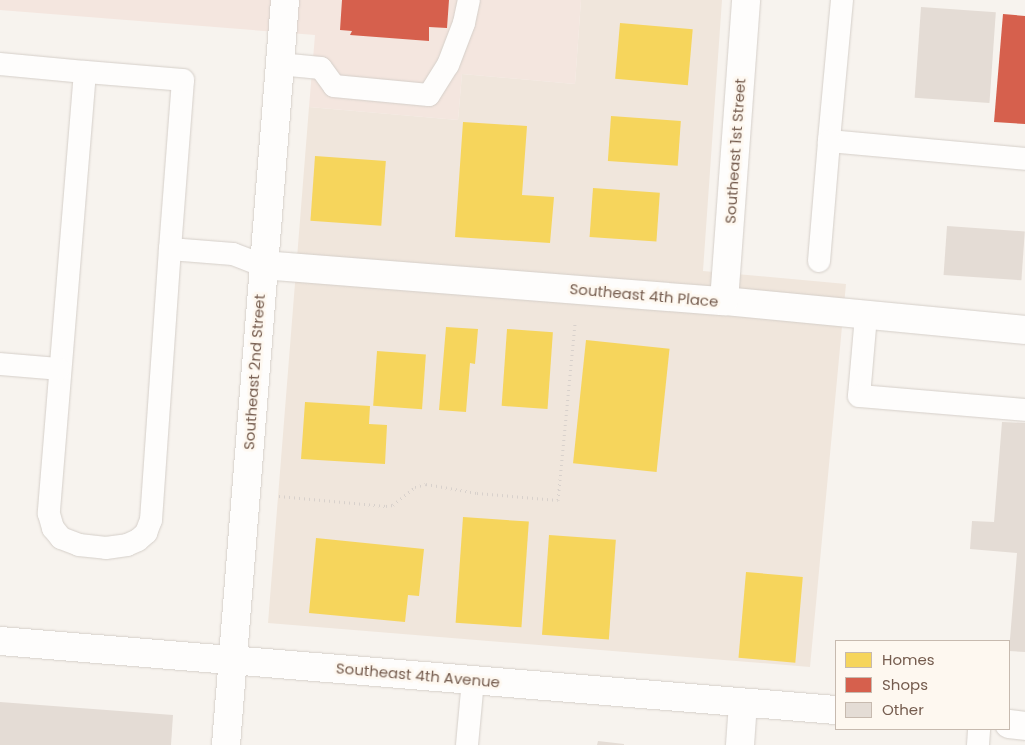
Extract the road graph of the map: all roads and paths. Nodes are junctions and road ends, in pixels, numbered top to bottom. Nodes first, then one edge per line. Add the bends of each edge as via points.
1 (285, 0) edge
2 (469, 0) edge
3 (746, 0) edge
4 (842, 0) edge
5 (0, 64) edge
6 (279, 64) junction
7 (85, 72) junction
8 (829, 141) junction
9 (1025, 159) edge
10 (170, 249) junction
11 (818, 261) dead end
12 (262, 266) junction
13 (724, 301) junction
14 (866, 316) junction
15 (575, 322) dead end
16 (1025, 330) edge
17 (0, 364) edge
18 (59, 369) junction
19 (1025, 410) edge
20 (273, 496) dead end
21 (0, 641) edge
22 (232, 659) junction
23 (473, 680) junction
24 (743, 703) junction
25 (835, 710) edge
26 (1010, 724) edge
27 (1025, 726) edge
28 (978, 730) edge
29 (226, 745) edge
30 (467, 745) edge
31 (740, 745) edge
32 (978, 745) edge

1 - 6 street, Southeast 2nd Street
2 - 6 lane via 448,66 429,95 334,86 320,68
3 - 13 street, Southeast 1st Street
4 - 8 lane
5 - 7 lane
6 - 12 street, Southeast 2nd Street
7 - 10 lane via 183,80
7 - 18 lane
8 - 9 lane
8 - 11 lane
10 - 12 lane via 233,254
10 - 18 lane via 151,520 146,533 127,545 106,548 79,545 61,538 53,528 49,514
12 - 13 street, Southeast 4th Place
12 - 22 street, Southeast 2nd Street
13 - 14 street, Southeast 4th Place
14 - 16 street, Southeast 4th Place
14 - 19 lane via 859,396
15 - 20 path via 558,500 477,493 426,484 415,487 393,505 386,506
17 - 18 lane
21 - 22 street, Southeast 4th Avenue
22 - 23 street, Southeast 4th Avenue
22 - 29 street, Southeast 2nd Street
23 - 24 street, Southeast 4th Avenue
23 - 30 lane
24 - 25 street, Southeast 4th Avenue
24 - 31 street
26 - 27 street
28 - 32 lane

